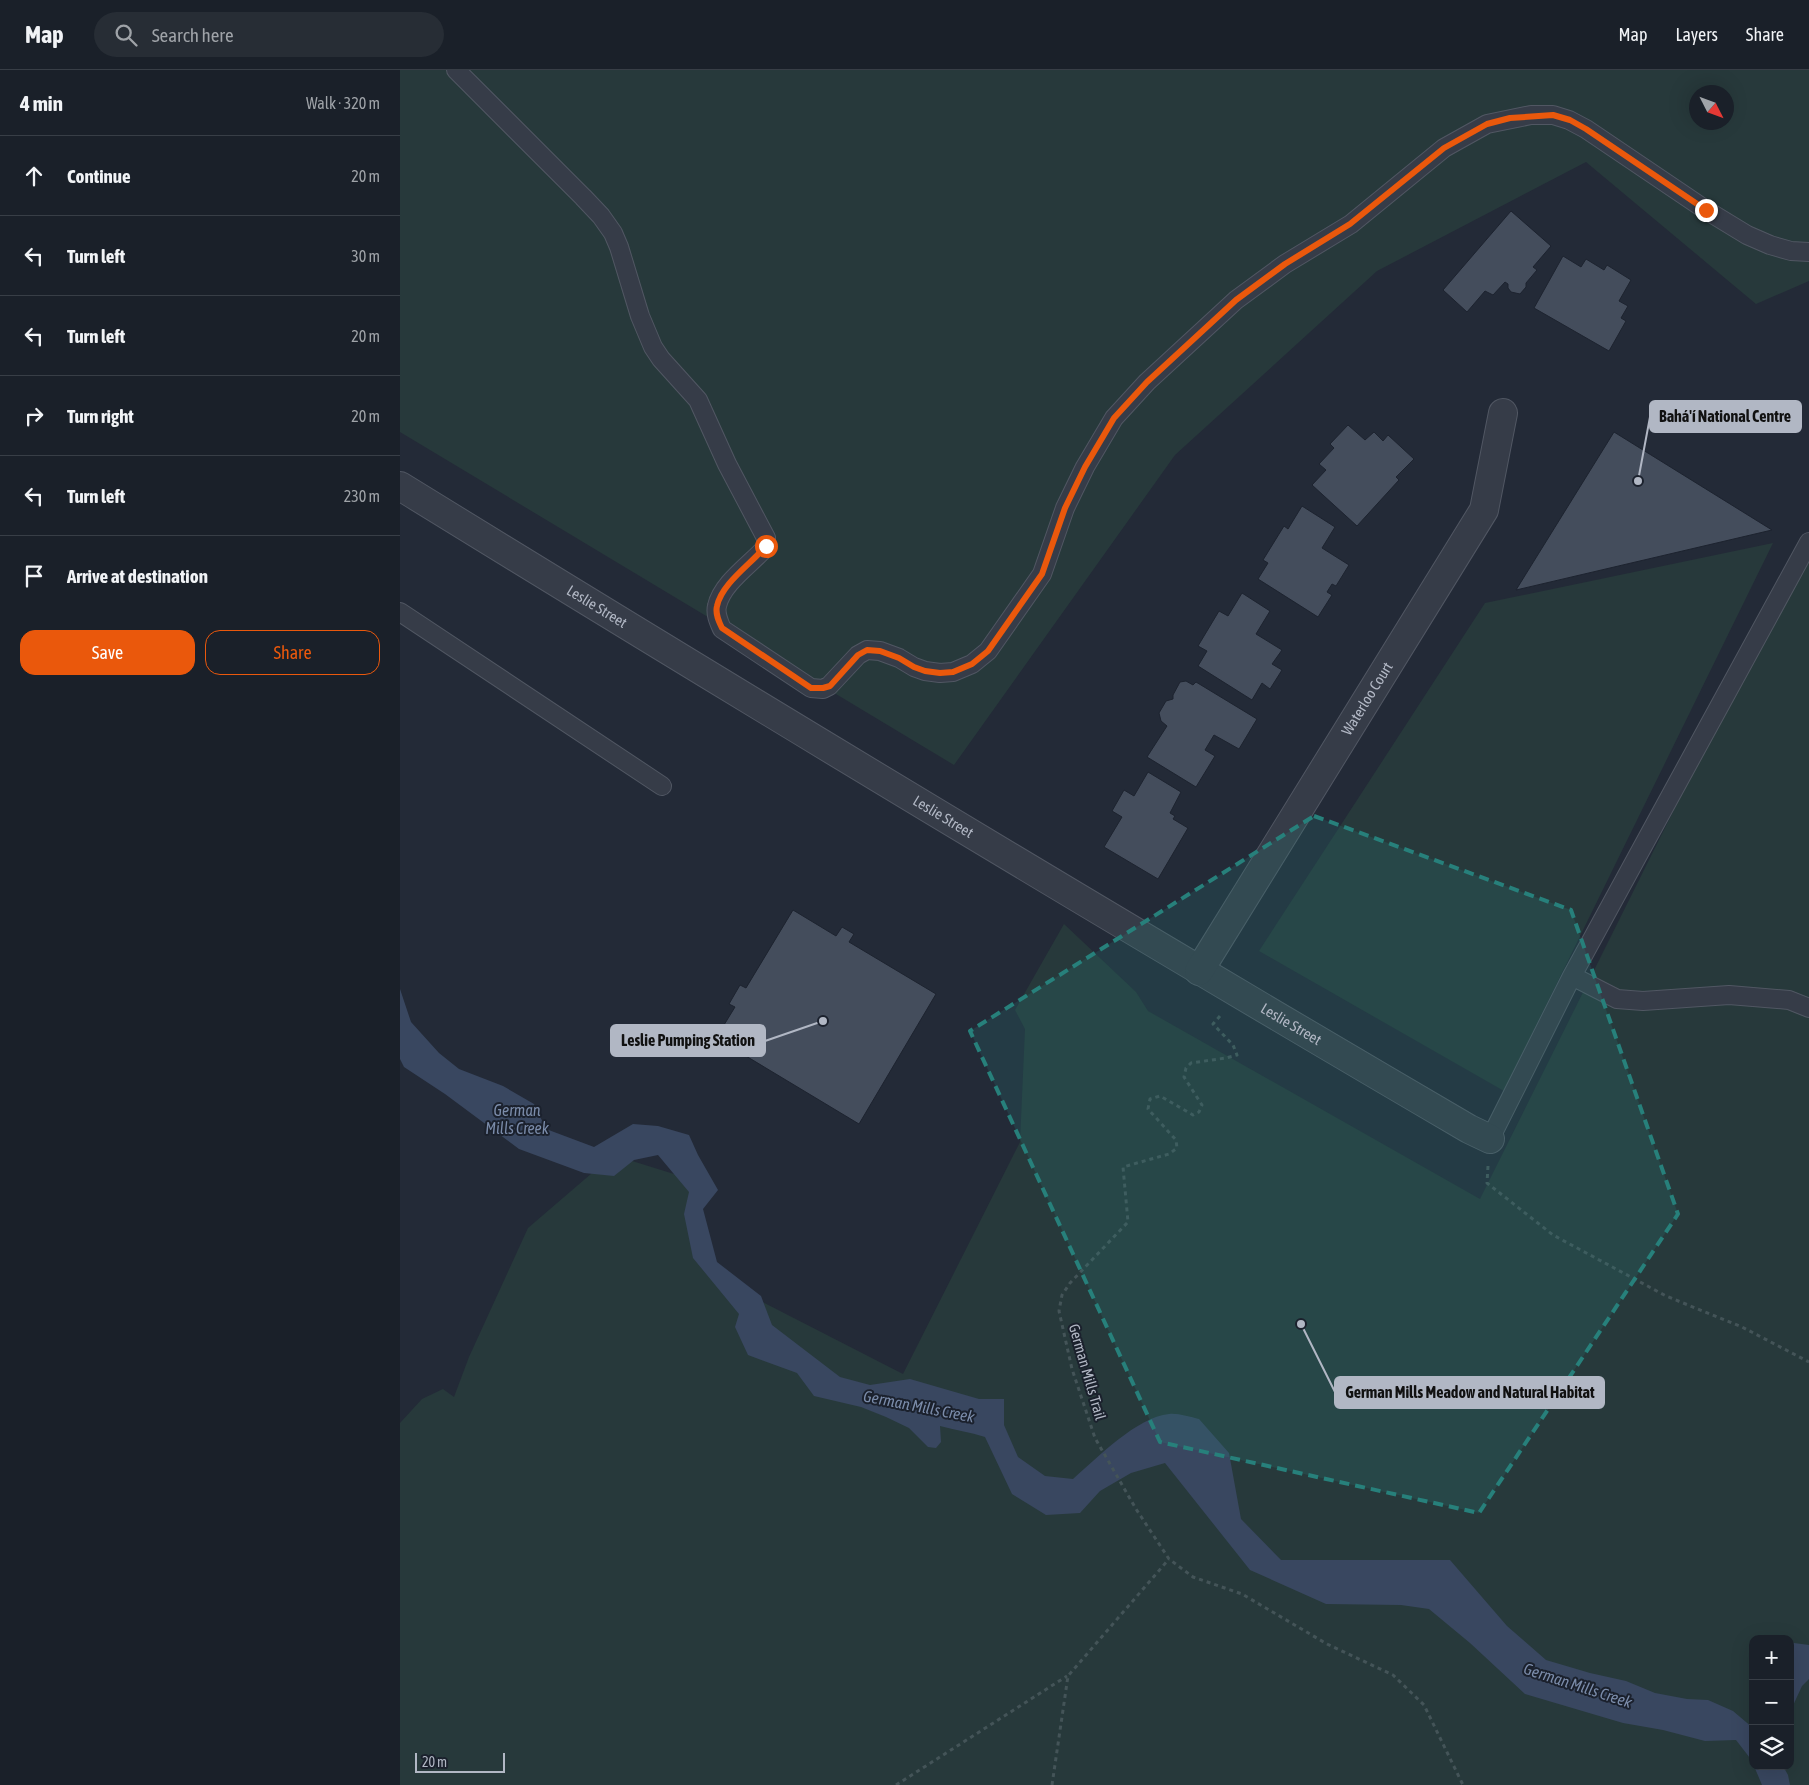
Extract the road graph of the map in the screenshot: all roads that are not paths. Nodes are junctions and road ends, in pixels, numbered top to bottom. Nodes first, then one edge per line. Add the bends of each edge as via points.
1 (456, 70) edge
2 (1809, 252) edge
3 (1503, 413) dead end
4 (400, 489) edge
5 (1809, 542) edge
6 (400, 612) edge
7 (662, 786) dead end
8 (1199, 971) junction
9 (1572, 976) junction
10 (1809, 1008) edge
11 (1490, 1140) joint

1 - 2 lane via 583,197 612,233 620,247 652,346 698,400 766,538 766,546 724,591 717,606 718,620 722,628 811,688 830,686 858,655 867,650 880,651 914,667 940,673 953,672 972,664 988,651 1042,574 1065,508 1085,467 1114,418 1147,382 1236,300 1285,264 1350,224 1444,148 1487,124 1531,116 1553,115 1570,120 1747,235 1791,251
3 - 8 street, Waterloo Court via 1484,510
4 - 8 street, Leslie Street
5 - 9 lane
6 - 7 lane
8 - 11 street, Leslie Street
9 - 10 lane via 1617,1000 1729,994 1789,1000
9 - 11 lane

